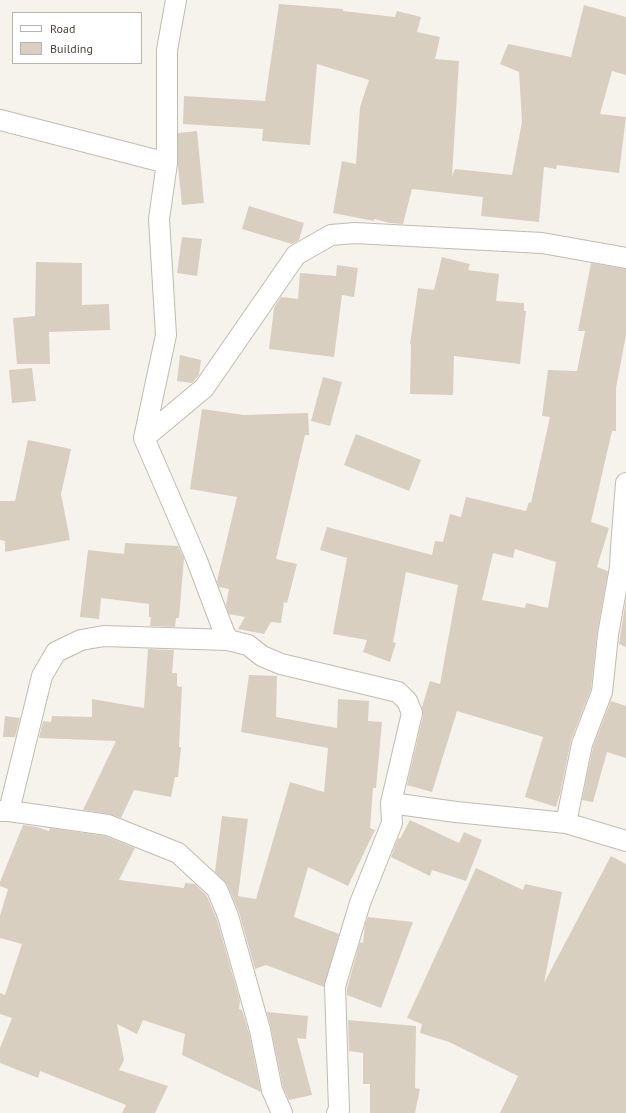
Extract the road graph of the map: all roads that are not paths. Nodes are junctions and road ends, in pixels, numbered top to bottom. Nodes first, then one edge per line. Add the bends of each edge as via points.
1 (176, 0) edge
2 (0, 120) edge
3 (167, 163) junction
4 (626, 258) edge
5 (144, 438) junction
6 (626, 483) edge
7 (623, 568) edge
8 (228, 640) junction
9 (391, 803) junction
10 (5, 811) edge
11 (566, 823) junction
12 (626, 841) edge
13 (282, 1113) edge
14 (337, 1113) edge

1 - 3 street via 167,50
2 - 3 street
3 - 5 street via 159,219 166,335
4 - 5 street via 542,243 355,233 331,235 296,255 204,388
5 - 8 street
6 - 7 street via 621,548
7 - 11 street via 608,635 602,692 582,744
8 - 9 street via 248,645 262,656 281,664 398,692 407,701 412,713
8 - 10 street via 104,636 81,640 56,652 42,676
9 - 11 street
9 - 14 street via 392,823 360,903 335,986 339,1110
10 - 13 street via 108,825 178,853 217,889 228,916 260,1030 272,1090
11 - 12 street

